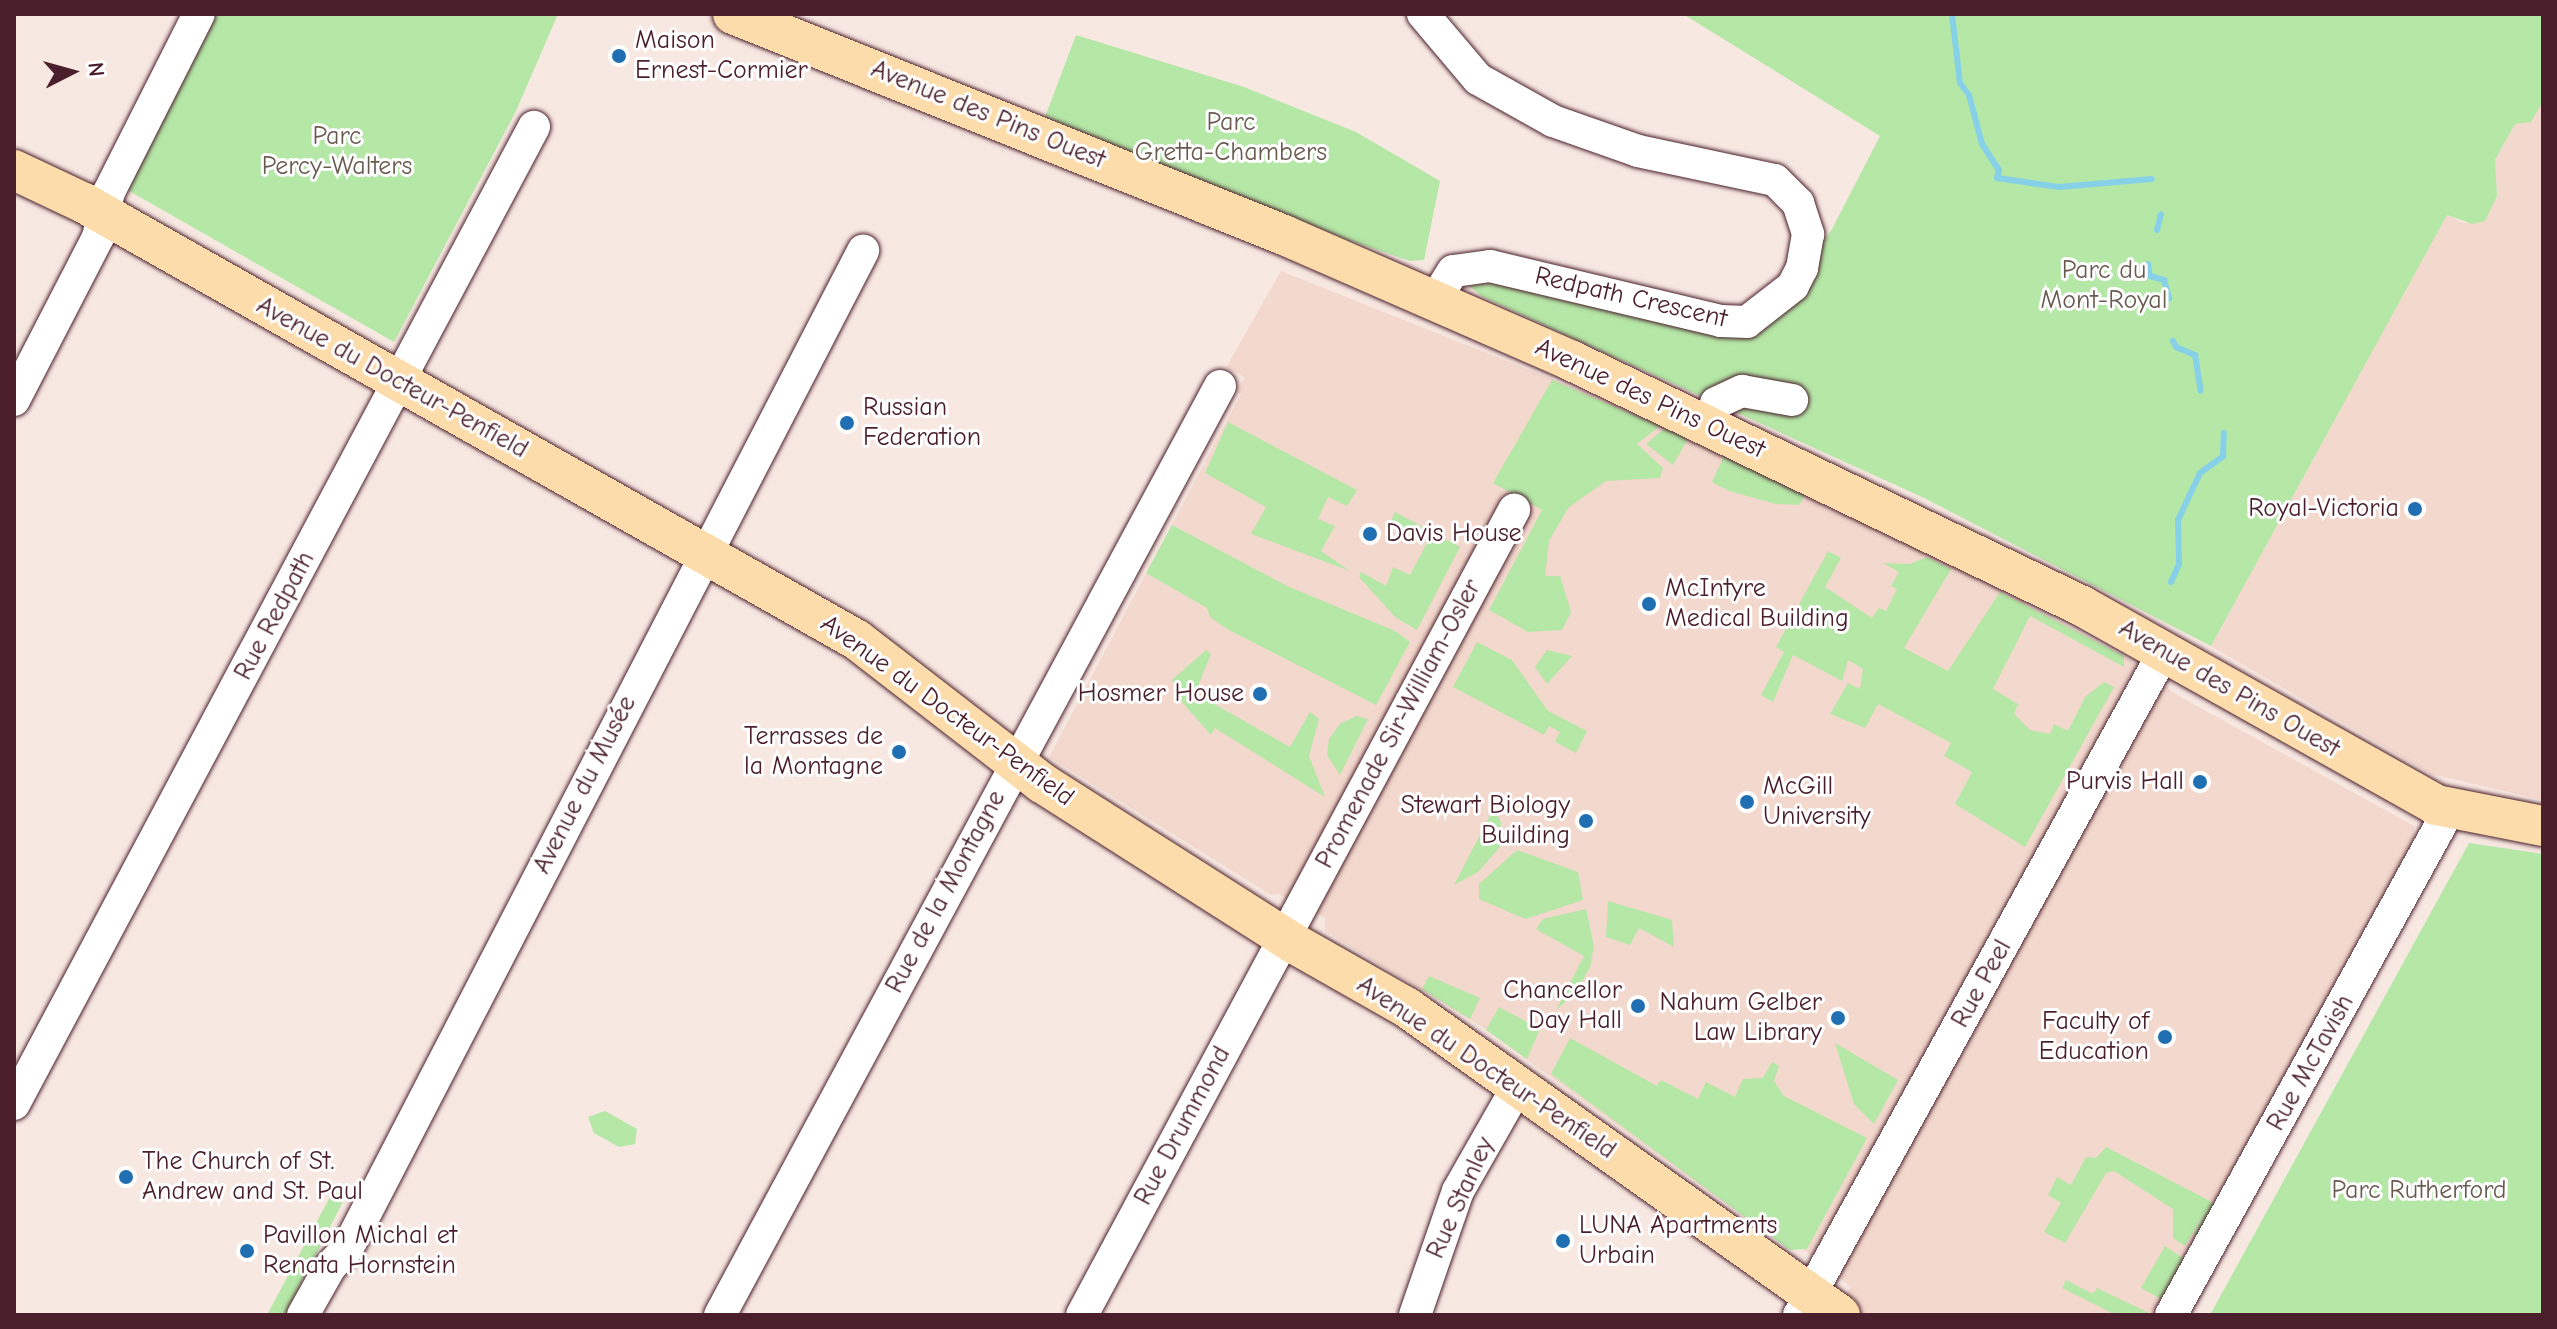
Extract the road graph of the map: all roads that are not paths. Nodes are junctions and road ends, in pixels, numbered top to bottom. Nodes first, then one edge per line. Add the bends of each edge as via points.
1 (199, 14) edge
2 (733, 14) edge
3 (1423, 14) edge
4 (534, 127) dead end
5 (14, 170) edge
6 (104, 215) junction
7 (863, 251) dead end
8 (1434, 301) junction
9 (399, 382) junction
10 (1220, 386) dead end
11 (14, 400) edge
12 (1792, 400) dead end
13 (1716, 403) dead end
14 (1514, 510) dead end
15 (705, 552) junction
16 (2164, 652) junction
17 (1016, 762) junction
18 (2449, 810) junction
19 (2543, 826) edge
20 (1285, 937) junction
21 (1518, 1086) junction
22 (14, 1104) edge
23 (1816, 1308) edge
24 (303, 1315) edge
25 (720, 1315) edge
26 (1082, 1315) edge
27 (1415, 1315) edge
28 (2171, 1315) edge

1 - 6 street via 109,192
2 - 8 main road, Avenue des Pins Ouest via 1233,214
3 - 8 street, Redpath Crescent via 1478,79 1553,121 1638,151 1775,180 1798,203 1808,234 1793,286 1747,322 1721,321 1490,266 1453,271
4 - 9 street, Rue Redpath
5 - 6 main road, Avenue du Docteur-Penfield
6 - 9 main road, Avenue du Docteur-Penfield
6 - 11 street via 98,237
7 - 15 street, Avenue du Musée
8 - 16 main road, Avenue des Pins Ouest via 1881,506
9 - 15 main road, Avenue du Docteur-Penfield
9 - 22 street, Rue Redpath
10 - 17 street, Rue de la Montagne
12 - 13 street via 1742,391
14 - 20 street, Promenade Sir-William-Osler
15 - 17 main road, Avenue du Docteur-Penfield via 869,648
15 - 24 street, Avenue du Musée via 347,1249 330,1267
16 - 18 main road, Avenue des Pins Ouest
16 - 23 street, Rue Peel
17 - 20 main road, Avenue du Docteur-Penfield
17 - 25 street, Rue de la Montagne
18 - 19 main road, Avenue des Pins Ouest
18 - 28 street, Rue McTavish
20 - 21 main road, Avenue du Docteur-Penfield via 1406,1007
20 - 26 street, Rue Drummond
21 - 23 main road, Avenue du Docteur-Penfield
21 - 27 street, Rue Stanley via 1458,1191

